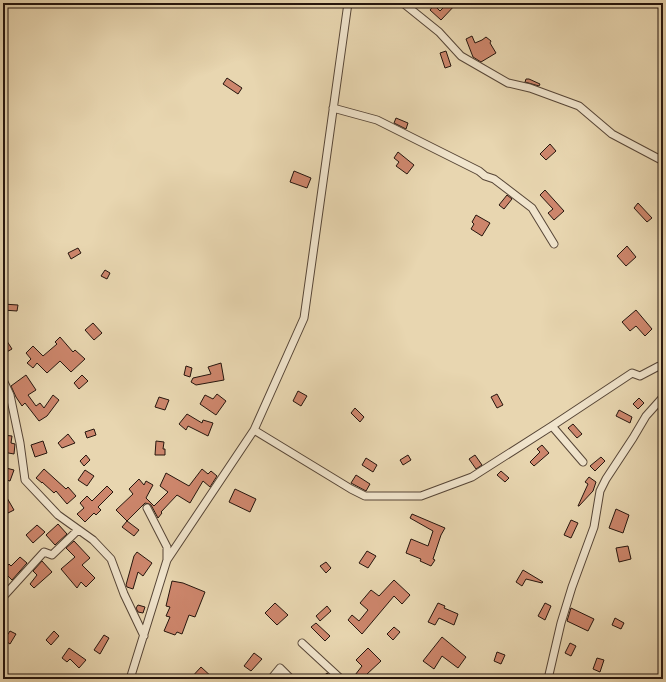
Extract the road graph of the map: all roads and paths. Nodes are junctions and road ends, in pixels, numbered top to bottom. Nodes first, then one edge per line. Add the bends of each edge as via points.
1 (348, 3) edge
2 (403, 3) edge
3 (333, 108) junction
4 (663, 161) edge
5 (554, 244) dead end
6 (663, 365) edge
7 (3, 380) edge
8 (663, 397) edge
9 (552, 426) junction
10 (254, 430) junction
11 (583, 462) dead end
12 (147, 508) dead end
13 (78, 530) junction
14 (167, 560) junction
15 (3, 598) edge
16 (144, 636) junction
17 (302, 643) dead end
18 (130, 679) edge
19 (271, 679) edge
20 (291, 679) edge
21 (341, 679) edge
22 (548, 679) edge

1 - 3 street
2 - 4 street via 439,32 461,56 508,83 530,88 579,106 612,134
3 - 5 street via 377,120 494,179 532,208
3 - 10 street via 304,318
6 - 9 street via 640,376 632,373
7 - 13 street via 10,395 25,480 58,515
8 - 22 street via 646,416 600,491 594,527 568,601
9 - 10 street via 472,477 421,496 365,496
9 - 11 street
10 - 14 street
12 - 14 street via 167,547
13 - 15 street via 52,555 44,552
13 - 16 street via 93,540 111,559
14 - 16 street
16 - 18 street
17 - 21 street
19 - 20 street via 280,668

